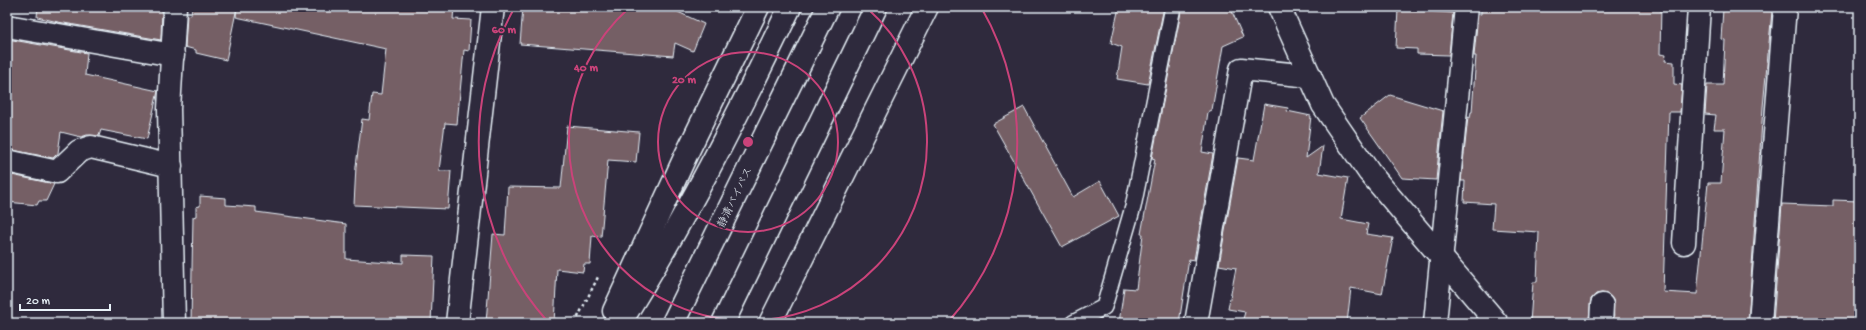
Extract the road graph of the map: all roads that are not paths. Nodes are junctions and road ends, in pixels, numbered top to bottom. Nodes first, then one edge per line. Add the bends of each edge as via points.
1 (175, 7) edge
2 (493, 7) edge
3 (758, 7) edge
4 (790, 7) edge
5 (828, 7) edge
6 (876, 7) edge
7 (927, 7) edge
8 (1173, 7) edge
9 (1278, 7) edge
10 (1466, 7) edge
11 (1699, 7) edge
12 (1785, 7) edge
13 (7, 26) edge
14 (173, 55) junction
15 (1310, 76) junction
16 (7, 161) edge
17 (171, 166) junction
18 (1684, 243) dead end
19 (1441, 255) junction
20 (174, 323) edge
21 (458, 323) edge
22 (608, 323) edge
23 (620, 323) edge
24 (673, 323) edge
25 (723, 323) edge
26 (770, 323) edge
27 (1074, 323) edge
28 (1196, 323) edge
29 (1435, 323) edge
30 (1497, 323) edge
31 (1760, 323) edge

1 - 14 main road
2 - 21 main road
3 - 22 main road
4 - 23 main road via 744,102 658,263
5 - 24 main road, 静清バイパス
6 - 25 main road
7 - 26 main road
8 - 27 lane via 1133,207 1104,307
9 - 15 main road
10 - 19 main road
11 - 18 main road
12 - 31 main road
13 - 14 main road
14 - 17 main road via 169,109
15 - 19 main road via 1323,105 1369,172
15 - 28 main road via 1240,69
16 - 17 main road via 57,172 79,151 91,147
17 - 20 main road
19 - 29 main road
19 - 30 main road

